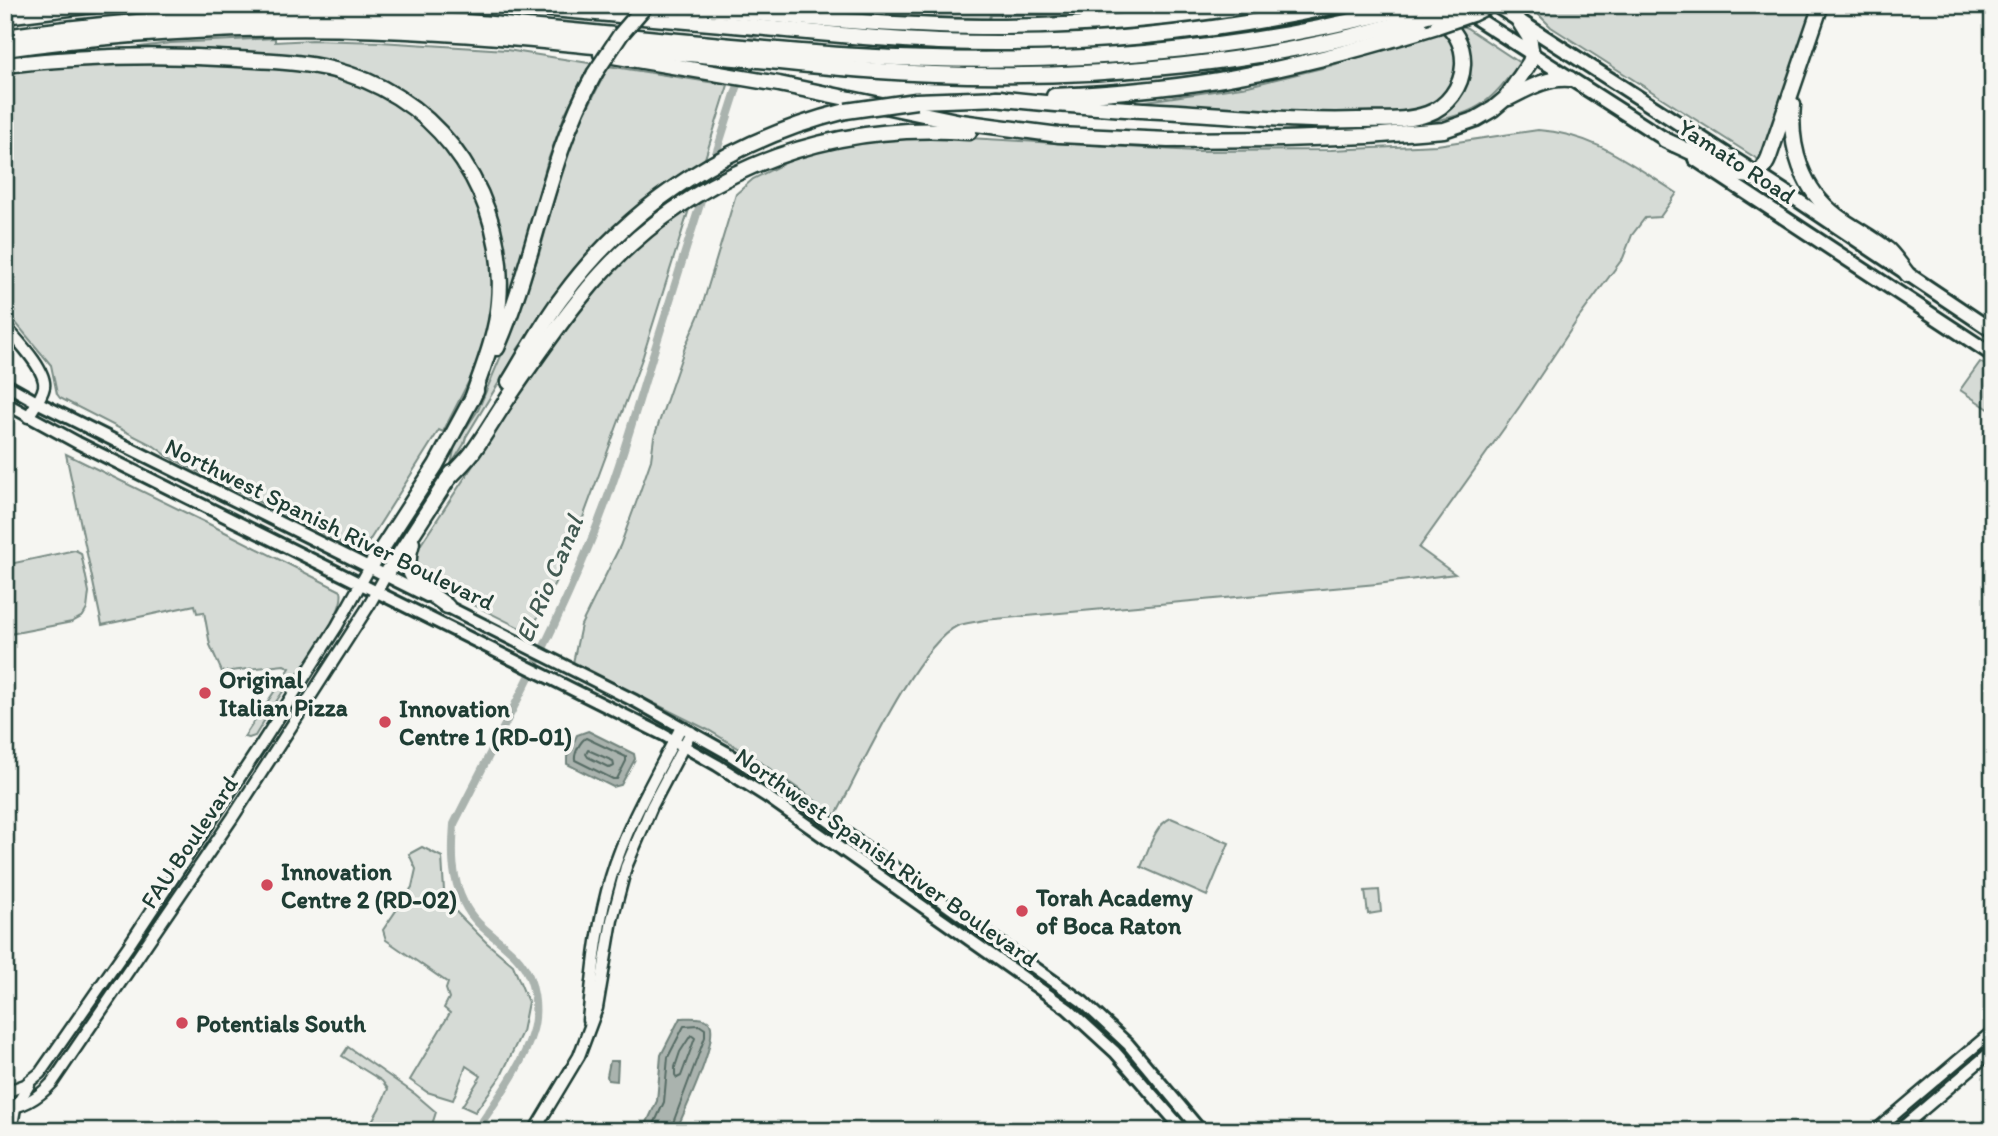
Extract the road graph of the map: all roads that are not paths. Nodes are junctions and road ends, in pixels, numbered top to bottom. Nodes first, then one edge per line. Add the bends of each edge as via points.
1 (94, 5) edge
2 (506, 5) edge
3 (646, 5) edge
4 (665, 5) edge
5 (1252, 5) edge
6 (1339, 5) edge
7 (1456, 5) edge
8 (1464, 5) edge
9 (1493, 5) edge
10 (1821, 5) edge
11 (1418, 8) edge
12 (5, 16) edge
13 (736, 18) junction
14 (1519, 21) junction
15 (780, 22) junction
16 (5, 37) edge
17 (533, 40) junction
18 (5, 49) edge
19 (726, 51) junction
20 (1532, 55) junction
21 (5, 65) edge
22 (1570, 79) junction
23 (1797, 79) junction
24 (996, 98) junction
25 (1501, 102) junction
26 (1059, 135) junction
27 (1665, 140) junction
28 (1758, 174) junction
29 (1908, 275) junction
30 (1891, 286) junction
31 (5, 326) edge
32 (1990, 329) edge
33 (1993, 355) edge
34 (5, 384) edge
35 (472, 399) junction
36 (37, 402) junction
37 (5, 403) edge
38 (28, 417) junction
39 (447, 480) junction
40 (417, 528) junction
41 (370, 567) junction
42 (386, 575) junction
43 (361, 584) junction
44 (377, 592) junction
45 (447, 606) junction
46 (686, 729) junction
47 (679, 743) junction
48 (814, 830) junction
49 (893, 866) junction
50 (1993, 1031) edge
51 (1993, 1051) edge
52 (31, 1081) junction
53 (5, 1092) edge
54 (10, 1108) edge
55 (11, 1131) edge
56 (534, 1131) edge
57 (1184, 1131) edge
58 (1201, 1131) edge
59 (1875, 1131) edge
60 (1898, 1131) edge

1 - 12 highway
2 - 13 highway
3 - 35 highway, bridge via 621,34 576,108 512,310
4 - 13 highway
5 - 15 highway via 1157,18 1022,26
6 - 15 highway via 1227,26 1056,41 940,42
7 - 20 main road, Yamato Road
8 - 11 highway, bridge
9 - 14 main road, Yamato Road
9 - 24 highway, bridge via 1337,55 1238,77 1110,93
10 - 23 highway
11 - 19 highway via 1384,28 1280,50 1109,71 964,75 878,71
11 - 24 highway via 1454,31 1463,64 1447,101 1420,116 1295,119
13 - 15 highway
14 - 20 highway via 1529,37
14 - 28 main road, Yamato Road
16 - 19 highway via 154,21 326,16 442,20
17 - 18 highway via 388,30 254,29 128,35
17 - 19 highway
17 - 26 highway via 942,119
20 - 22 main road, Yamato Road
20 - 25 highway
21 - 35 highway via 158,56 290,62 360,78 409,104 462,158 481,194 495,238 500,290 497,314
22 - 25 highway via 1540,83
22 - 27 main road, Yamato Road
23 - 28 highway via 1768,160
23 - 29 highway via 1793,139 1810,186 1831,212 1888,251
24 - 39 highway, bridge via 846,111 786,128 681,183 617,234 564,293
25 - 26 highway via 1476,120 1451,128 1369,136 1226,140
26 - 39 highway via 1042,138 928,130 868,134 782,154 732,175 674,210 627,247 589,288 471,454
27 - 28 highway via 1737,174
27 - 30 main road, Yamato Road
28 - 29 main road, Yamato Road
29 - 32 main road, Yamato Road
30 - 32 main road via 1906,286 1971,330
30 - 33 main road, Yamato Road
31 - 36 street via 43,375 44,388
34 - 36 main road, Northwest Spanish River Boulevard
35 - 41 highway
36 - 38 street
36 - 41 main road, Northwest Spanish River Boulevard
37 - 38 main road, Northwest Spanish River Boulevard
38 - 43 main road, Northwest Spanish River Boulevard
39 - 40 highway
40 - 42 highway
40 - 45 highway via 408,557 409,571
41 - 42 main road, Northwest Spanish River Boulevard
41 - 43 street, FAU Boulevard
42 - 44 street, FAU Boulevard
42 - 45 main road, Northwest Spanish River Boulevard
43 - 44 main road, Northwest Spanish River Boulevard
43 - 52 street, FAU Boulevard via 143,924
44 - 47 main road, Northwest Spanish River Boulevard
44 - 54 street, FAU Boulevard via 233,817 60,1072 42,1093
45 - 46 main road, Northwest Spanish River Boulevard
46 - 47 street
46 - 49 main road, Northwest Spanish River Boulevard
47 - 48 main road, Northwest Spanish River Boulevard
47 - 56 street via 642,801 624,842 598,932 586,1037 572,1070
48 - 49 main road via 880,866
48 - 57 main road, Northwest Spanish River Boulevard via 1068,1009 1115,1052
49 - 58 main road, Northwest Spanish River Boulevard via 1091,1009 1139,1056
50 - 59 street
51 - 60 street
52 - 53 street, FAU Boulevard
52 - 54 street
54 - 55 street

